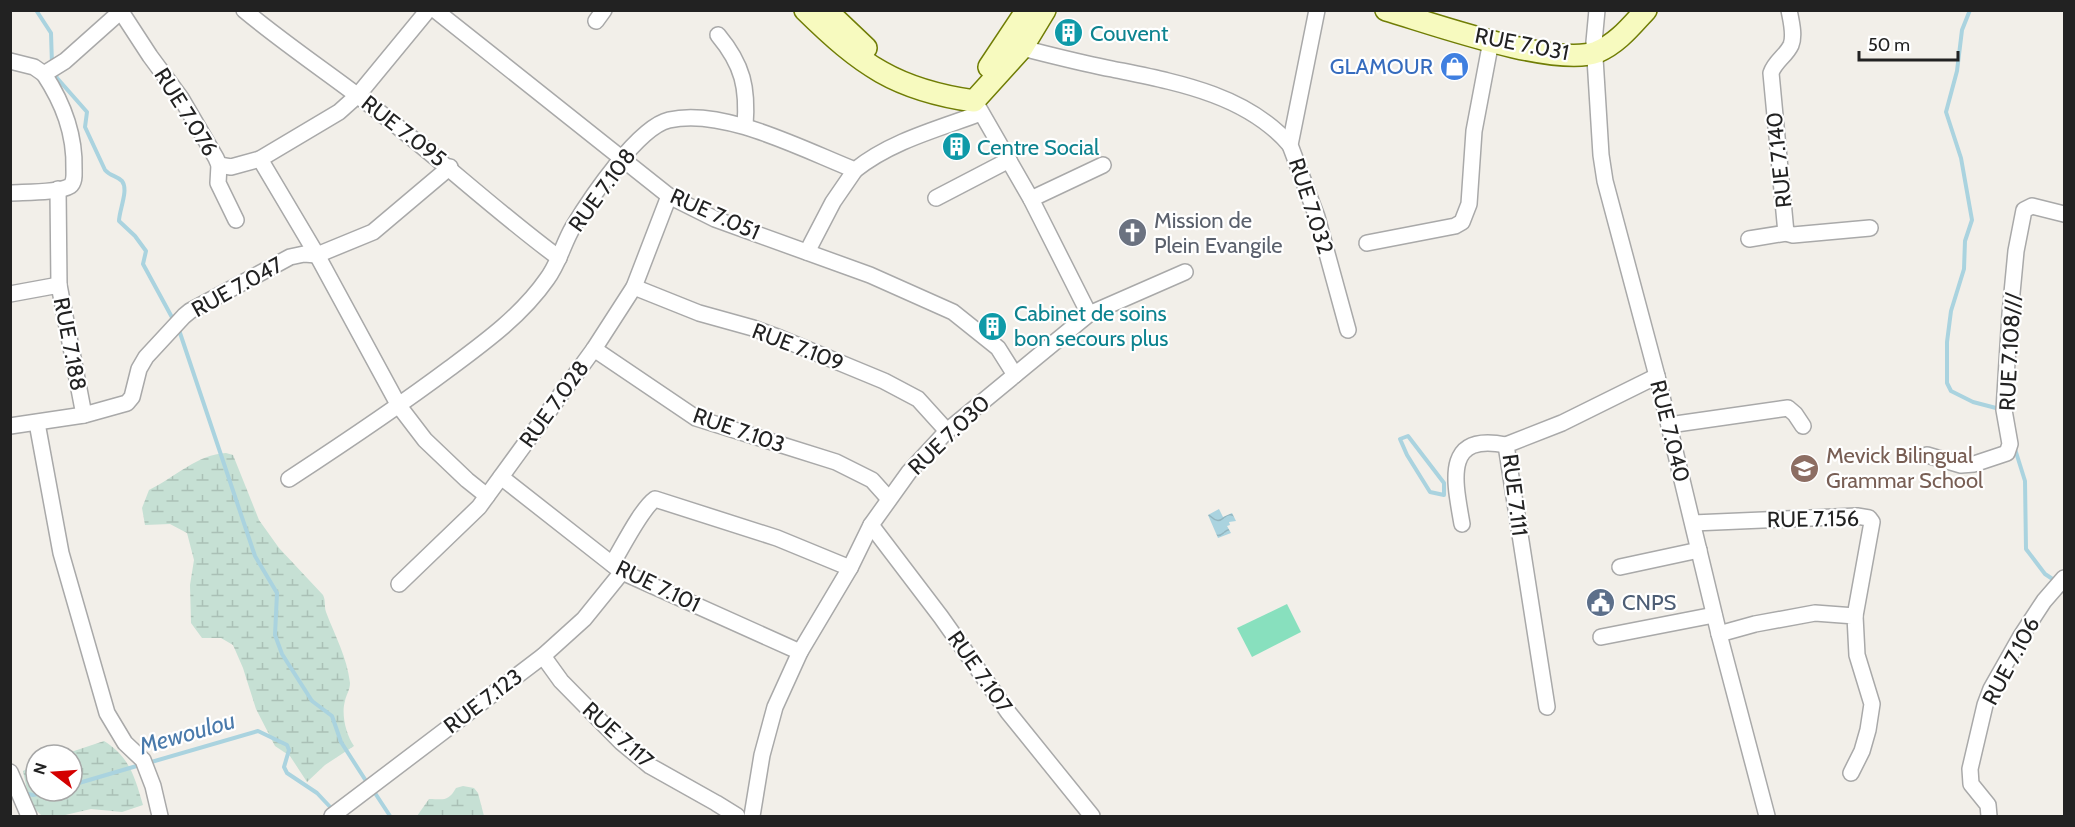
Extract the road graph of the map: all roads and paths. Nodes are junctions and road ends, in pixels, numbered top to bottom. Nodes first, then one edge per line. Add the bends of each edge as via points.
1 (244, 10) edge
2 (428, 10) edge
3 (435, 10) edge
4 (805, 10) edge
5 (826, 10) edge
6 (1027, 10) edge
7 (1045, 10) edge
8 (1317, 10) edge
9 (1386, 10) edge
10 (1429, 10) edge
11 (1597, 10) edge
12 (1629, 10) edge
13 (1646, 10) edge
14 (1789, 10) edge
15 (120, 11) edge
16 (718, 35) dead end
17 (1491, 41) junction
18 (1595, 47) junction
19 (1022, 48) junction
20 (10, 61) edge
21 (44, 74) junction
22 (358, 95) junction
23 (974, 102) junction
24 (745, 126) junction
25 (1290, 146) junction
26 (260, 159) junction
27 (621, 159) junction
28 (1009, 160) junction
29 (219, 165) junction
30 (1103, 165) dead end
31 (450, 167) junction
32 (855, 170) junction
33 (58, 189) junction
34 (10, 193) edge
35 (669, 196) junction
36 (936, 198) dead end
37 (1032, 199) junction
38 (2064, 214) edge
39 (236, 220) dead end
40 (1870, 228) dead end
41 (1786, 233) junction
42 (1749, 238) dead end
43 (1367, 243) dead end
44 (807, 252) junction
45 (317, 255) junction
46 (559, 258) junction
47 (1185, 272) dead end
48 (59, 285) junction
49 (634, 287) junction
50 (10, 294) edge
51 (1089, 314) junction
52 (1348, 330) dead end
53 (594, 349) junction
54 (1015, 375) junction
55 (1657, 376) junction
56 (399, 406) junction
57 (84, 415) junction
58 (37, 423) junction
59 (1669, 425) junction
60 (10, 426) edge
61 (1803, 426) dead end
62 (947, 431) junction
63 (1506, 445) junction
64 (1927, 454) dead end
65 (501, 477) junction
66 (289, 479) dead end
67 (487, 496) junction
68 (890, 499) junction
69 (1693, 523) junction
70 (1462, 524) dead end
71 (871, 525) junction
72 (1699, 550) junction
73 (1620, 567) dead end
74 (617, 568) junction
75 (850, 568) junction
76 (2064, 578) edge
77 (399, 584) dead end
78 (1714, 615) junction
79 (1855, 616) junction
80 (1719, 634) junction
81 (1600, 637) dead end
82 (800, 652) junction
83 (543, 656) junction
84 (1547, 707) dead end
85 (11, 773) edge
86 (1851, 773) dead end
87 (1766, 814) edge
88 (29, 816) edge
89 (160, 816) edge
90 (332, 816) edge
91 (737, 816) edge
92 (752, 816) edge
93 (1092, 816) edge
94 (1750, 816) edge
95 (1989, 816) edge

1 - 22 street, RUE 7.095
2 - 22 street
3 - 27 street, RUE 7.051
4 - 23 main road via 831,36 888,77 941,97
5 - 23 main road via 891,66
6 - 23 main road via 993,63
7 - 19 main road
8 - 25 street, RUE 7.032
9 - 17 main road, RUE 7.031
10 - 18 main road, RUE 7.031 via 1530,37
11 - 18 street, RUE 7.040
12 - 18 main road, RUE 7.031
13 - 18 main road, RUE 7.031 via 1621,38
14 - 41 street, RUE 7.140 via 1791,44 1771,73
15 - 21 street via 65,61
15 - 29 street, RUE 7.076 via 181,98
16 - 24 street via 731,51 744,80
17 - 18 main road, RUE 7.031 via 1557,54 1580,55
17 - 43 street via 1474,131 1469,204 1462,222
18 - 55 street, RUE 7.040 via 1605,181
19 - 23 main road
19 - 25 street via 1204,91 1264,120
20 - 21 street
21 - 33 street via 68,118 74,150 74,180 70,186
22 - 26 street via 339,112
22 - 31 street, RUE 7.095
23 - 28 street
23 - 32 street
24 - 27 street, RUE 7.108 via 719,120 667,120 640,138
24 - 32 street, RUE 7.108
25 - 52 street, RUE 7.032 via 1317,217
26 - 29 street
26 - 45 street
27 - 35 street, RUE 7.051
27 - 46 street, RUE 7.108 via 573,227
28 - 36 street
28 - 37 street
29 - 39 street, RUE 7.076 via 218,183
30 - 37 street
31 - 45 street, RUE 7.047 via 373,232
31 - 46 street, RUE 7.095
32 - 44 street
33 - 34 street
33 - 48 street
35 - 44 street, RUE 7.051 via 715,219
35 - 49 street, RUE 7.028
37 - 51 street
38 - 64 street, RUE 7.108/// via 2032,206 2024,210 2010,314 2004,410 2010,444 2007,453 1960,465
40 - 41 street, RUE 7.140
41 - 42 street
44 - 54 street, RUE 7.051 via 903,288 952,312 998,348
45 - 56 street
45 - 57 street, RUE 7.047 via 290,257 190,311 146,357 127,403
46 - 56 street, RUE 7.108 via 535,296 505,325
47 - 51 street, RUE 7.030
48 - 50 street, RUE 7.188
48 - 57 street, RUE 7.188
49 - 53 street, RUE 7.028
49 - 62 street, RUE 7.109 via 699,313 780,338 884,381 918,399
51 - 54 street, RUE 7.030
53 - 65 street, RUE 7.028
53 - 68 street, RUE 7.103 via 696,418 836,462 872,480
54 - 62 street, RUE 7.030
55 - 59 street, RUE 7.040
55 - 63 street, RUE 7.111 via 1562,423
56 - 66 street, RUE 7.108
56 - 67 street via 425,440
57 - 58 street, RUE 7.047
58 - 60 street, RUE 7.047
58 - 89 street via 61,553 106,713 125,743 143,760
59 - 61 street via 1788,408
59 - 69 street, RUE 7.040
62 - 68 street, RUE 7.030
63 - 70 street via 1482,444 1461,452 1456,472
63 - 84 street, RUE 7.111
65 - 67 street, RUE 7.028
65 - 74 street, RUE 7.101
67 - 77 street, RUE 7.028
68 - 71 street, RUE 7.030
69 - 72 street, RUE 7.040
69 - 79 street, RUE 7.156 via 1869,518 1872,522
71 - 75 street, RUE 7.030
71 - 93 street, RUE 7.107 via 1008,712
72 - 73 street
72 - 78 street, RUE 7.040
74 - 75 street, RUE 7.123 via 636,523 655,499 777,537
74 - 82 street, RUE 7.101
74 - 83 street, RUE 7.123 via 584,619
75 - 82 street, RUE 7.030
76 - 95 street, RUE 7.106 via 2021,636 1985,705 1970,769 1971,784 1988,805
78 - 80 street, RUE 7.040
78 - 81 street
79 - 80 street via 1815,613
79 - 86 street via 1857,655 1872,704 1862,751
80 - 87 street, RUE 7.040
82 - 92 street, RUE 7.030 via 775,707
83 - 90 street, RUE 7.123
83 - 91 street, RUE 7.117 via 561,681 650,766
85 - 88 street
87 - 94 street

